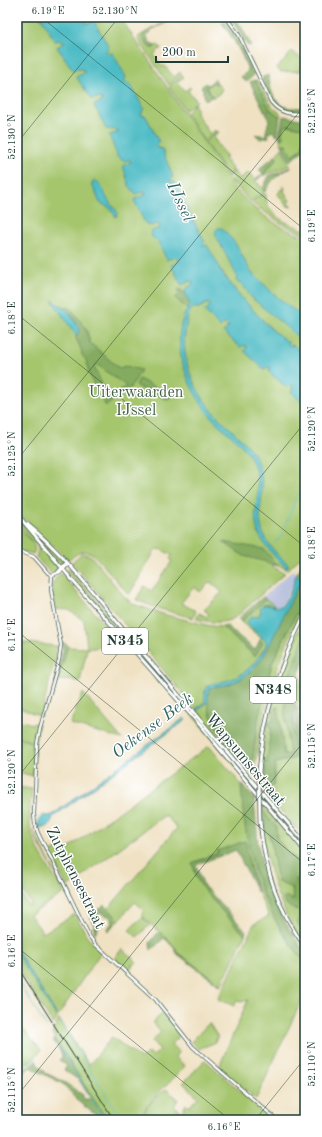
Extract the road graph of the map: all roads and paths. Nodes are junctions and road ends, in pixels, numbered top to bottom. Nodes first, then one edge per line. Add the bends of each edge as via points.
1 (227, 17) edge
2 (305, 114) edge
3 (17, 514) edge
4 (24, 522) junction
5 (17, 550) edge
6 (68, 563) junction
7 (62, 568) junction
8 (52, 575) junction
9 (305, 613) edge
10 (190, 711) junction
11 (193, 715) junction
12 (305, 843) edge
13 (305, 851) edge
14 (305, 947) edge
15 (278, 1120) edge

1 - 2 street via 239,34 275,107 285,113
3 - 4 main road, Wapsumsestraat / N345
4 - 6 main road, Wapsumsestraat / N345
4 - 7 main road, Wapsumsestraat / N345
5 - 8 street via 34,557
6 - 7 street
6 - 10 main road, Wapsumsestraat / N345
7 - 8 street
7 - 10 main road, Wapsumsestraat / N345
8 - 15 street, Zutphensestraat via 50,590 60,652 44,710 38,744 34,814 36,832 96,945 155,999 193,1047
9 - 14 main road, N348, bridge via 273,691 263,733 259,773 260,822 266,864 275,894
10 - 11 main road, Wapsumsestraat / N345
11 - 12 main road, Wapsumsestraat / N345
11 - 13 main road, Wapsumsestraat / N345

